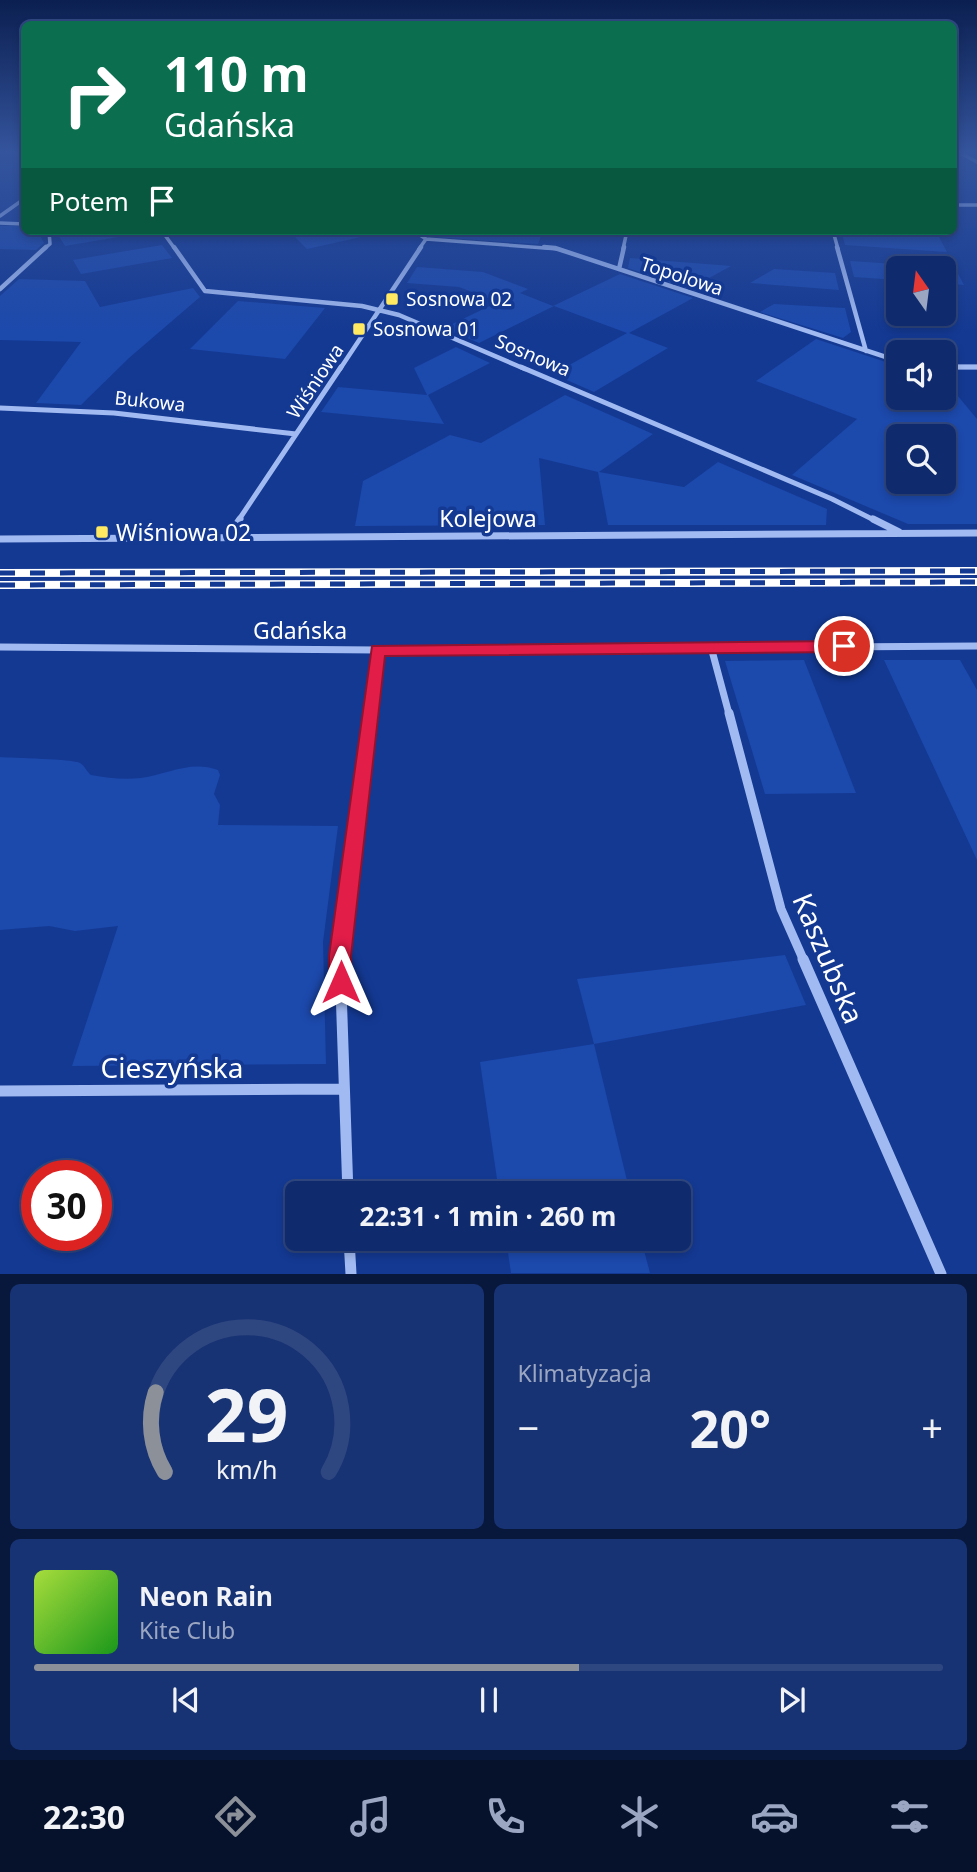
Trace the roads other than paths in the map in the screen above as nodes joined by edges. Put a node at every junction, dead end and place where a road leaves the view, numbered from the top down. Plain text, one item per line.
1 (0, 223) edge
2 (21, 223) edge
3 (50, 235) edge
4 (165, 235) edge
5 (420, 235) edge
6 (626, 235) edge
7 (834, 235) edge
8 (426, 239) junction
9 (619, 269) junction
10 (0, 289) edge
11 (379, 309) junction
12 (866, 351) junction
13 (886, 357) edge
14 (956, 367) edge
15 (977, 367) edge
16 (0, 408) edge
17 (296, 434) junction
18 (901, 533) junction
19 (977, 533) edge
20 (227, 538) junction
21 (0, 539) edge
22 (977, 646) edge
23 (0, 647) edge
24 (711, 647) junction
25 (377, 650) junction
26 (344, 1089) junction
27 (0, 1091) edge
28 (348, 1181) edge
29 (350, 1251) edge
30 (351, 1273) edge
31 (941, 1273) edge

1 - 2 street
3 - 10 street
4 - 11 street, Sosnowa
5 - 8 street, Topolowa
6 - 9 street
7 - 12 street
8 - 9 street, Topolowa
8 - 11 street, Wiśniowa
9 - 12 street, Topolowa
11 - 17 street, Wiśniowa
11 - 18 street, Sosnowa
12 - 13 street, Topolowa
14 - 15 street
16 - 17 street, Bukowa
17 - 20 street, Wiśniowa
18 - 19 street, Kolejowa
18 - 20 street, Kolejowa
20 - 21 street, Kolejowa
22 - 24 street, Gdańska
23 - 25 street, Gdańska
24 - 25 street, Gdańska
24 - 31 street, Kaszubska
25 - 26 street
26 - 27 street, Cieszyńska
26 - 28 street
29 - 30 street

